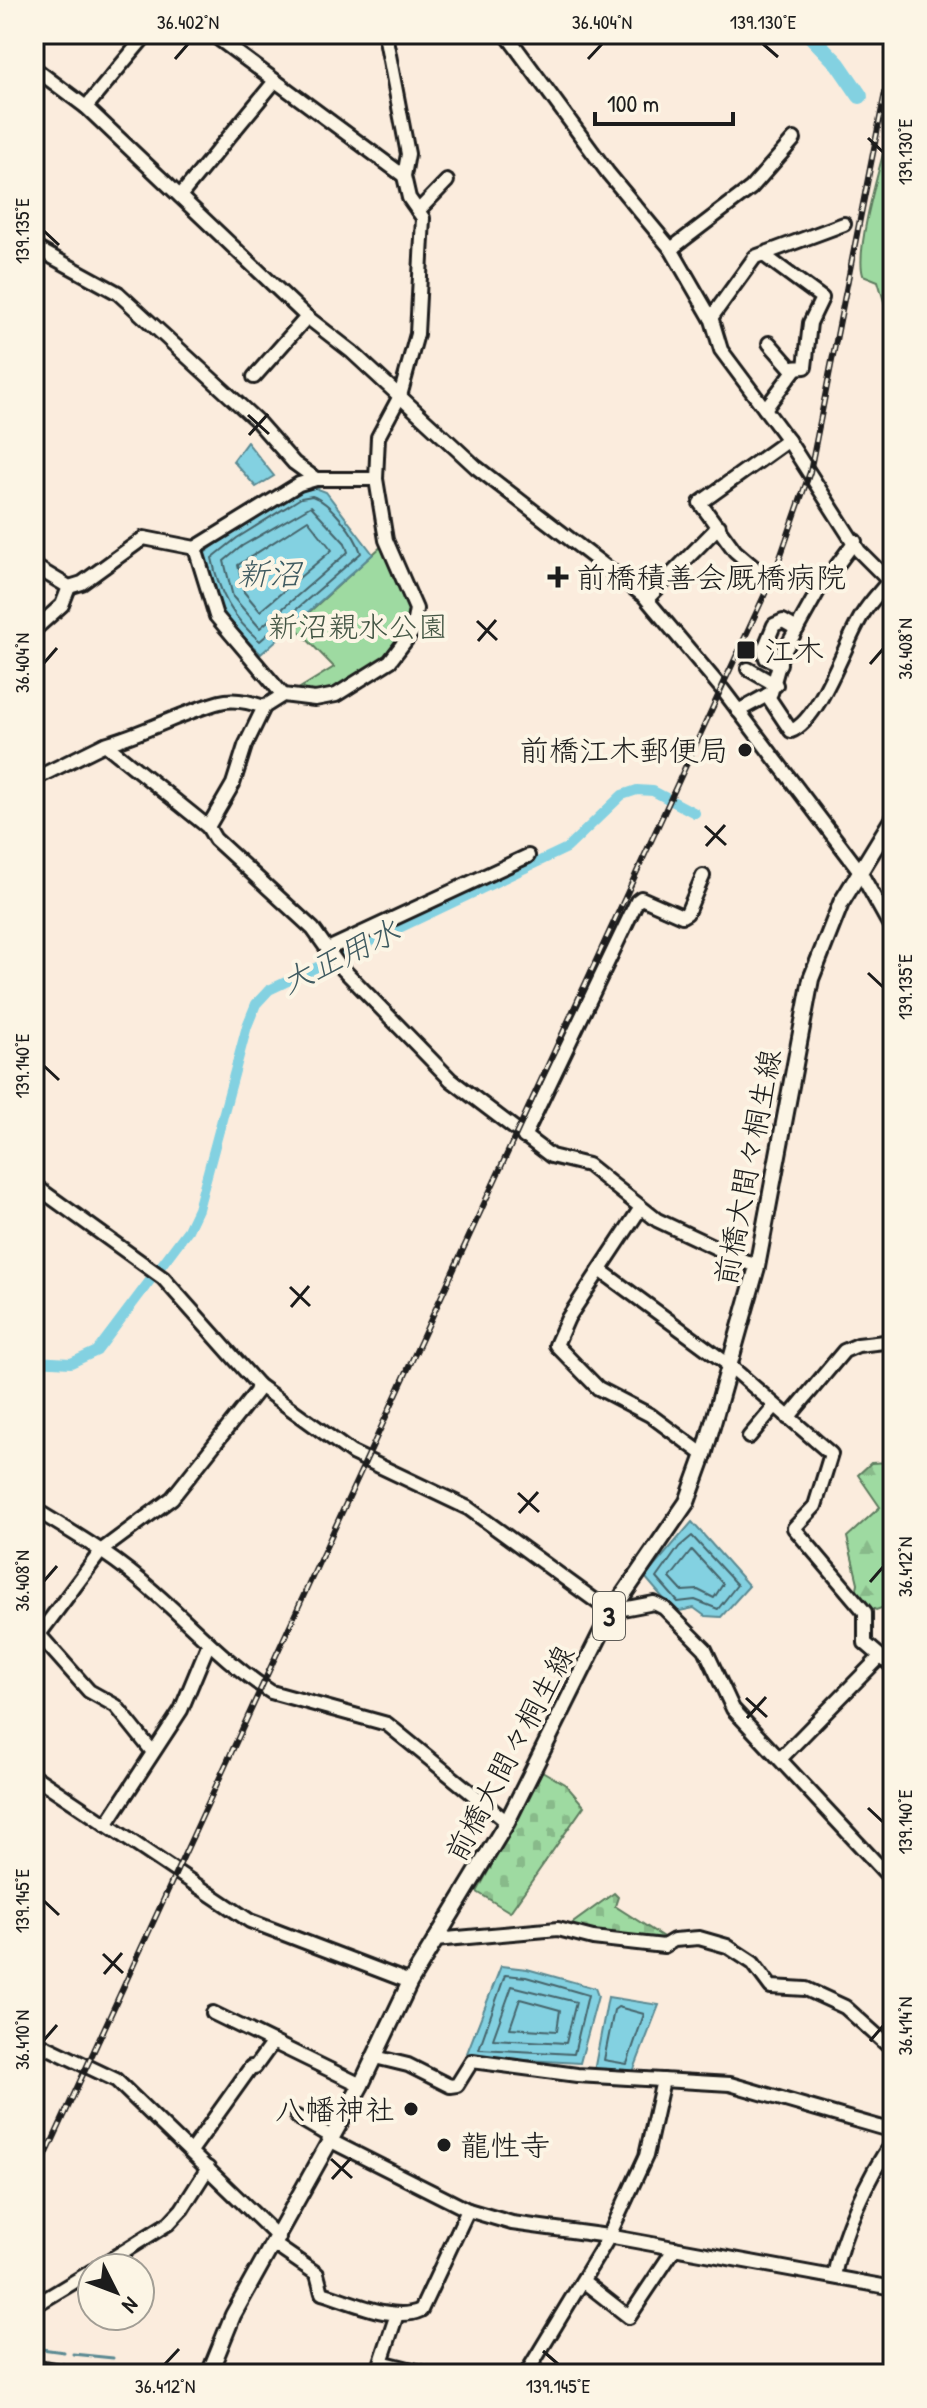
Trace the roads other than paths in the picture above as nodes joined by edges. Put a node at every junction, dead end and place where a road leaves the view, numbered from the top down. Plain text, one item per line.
1 (147, 34) edge
2 (212, 34) edge
3 (385, 34) edge
4 (506, 34) edge
5 (34, 68) edge
6 (275, 81) junction
7 (86, 107) junction
8 (794, 139) dead end
9 (404, 176) junction
10 (447, 181) dead end
11 (180, 196) junction
12 (418, 211) junction
13 (844, 224) dead end
14 (34, 247) edge
15 (671, 249) junction
16 (765, 256) junction
17 (307, 317) junction
18 (713, 322) junction
19 (769, 343) dead end
20 (796, 368) junction
21 (254, 377) dead end
22 (400, 396) junction
23 (765, 409) junction
24 (788, 440) junction
25 (316, 479) junction
26 (376, 479) junction
27 (719, 526) junction
28 (855, 541) junction
29 (195, 548) junction
30 (34, 566) edge
31 (763, 575) dead end
32 (891, 583) edge
33 (69, 587) junction
34 (647, 599) junction
35 (797, 629) junction
36 (34, 630) edge
37 (780, 664) junction
38 (748, 669) dead end
39 (776, 685) junction
40 (283, 695) junction
41 (767, 695) junction
42 (264, 707) junction
43 (738, 711) junction
44 (105, 744) junction
45 (34, 779) edge
46 (893, 818) edge
47 (208, 827) junction
48 (528, 856) dead end
49 (859, 870) junction
50 (703, 876) dead end
51 (893, 931) edge
52 (329, 950) junction
53 (524, 1137) junction
54 (34, 1185) edge
55 (640, 1209) junction
56 (757, 1267) junction
57 (600, 1270) junction
58 (893, 1341) edge
59 (729, 1365) junction
60 (258, 1385) junction
61 (775, 1406) junction
62 (788, 1418) junction
63 (749, 1437) dead end
64 (704, 1455) junction
65 (34, 1509) edge
66 (102, 1550) junction
67 (612, 1611) junction
68 (36, 1634) edge
69 (208, 1645) junction
70 (879, 1658) junction
71 (893, 1667) edge
72 (152, 1751) junction
73 (781, 1758) junction
74 (34, 1776) edge
75 (507, 1822) junction
76 (106, 1825) junction
77 (893, 1881) edge
78 (435, 1940) junction
79 (410, 1982) junction
80 (213, 2013) dead end
81 (34, 2041) edge
82 (273, 2042) junction
83 (893, 2050) edge
84 (375, 2057) junction
85 (663, 2080) junction
86 (361, 2085) junction
87 (297, 2117) dead end
88 (893, 2131) edge
89 (332, 2140) junction
90 (893, 2141) edge
91 (191, 2151) junction
92 (208, 2168) junction
93 (468, 2210) junction
94 (608, 2236) junction
95 (277, 2242) junction
96 (675, 2248) junction
97 (123, 2252) edge
98 (834, 2276) junction
99 (76, 2281) edge
100 (583, 2281) junction
101 (893, 2288) edge
102 (34, 2306) edge
103 (397, 2314) junction
104 (34, 2367) edge
105 (69, 2374) edge
106 (209, 2374) edge
107 (428, 2374) edge
108 (526, 2374) edge

1 - 7 street
2 - 6 street
3 - 9 street
4 - 15 street
5 - 7 street
6 - 9 street
6 - 11 street
7 - 11 street
8 - 15 street
9 - 12 street
10 - 12 street
11 - 17 street
12 - 22 street
13 - 16 street
14 - 25 street
15 - 18 street
16 - 18 street
16 - 20 street
17 - 21 street
17 - 22 street
18 - 23 street
19 - 20 street
20 - 23 street
22 - 26 street
22 - 34 street
23 - 24 street
24 - 27 street
24 - 28 street
25 - 26 street
25 - 29 street
26 - 40 street
27 - 31 street
27 - 34 street
28 - 32 street
28 - 35 street
29 - 33 street
29 - 40 street
30 - 33 street
32 - 41 street
33 - 36 street
34 - 43 street
35 - 37 street
35 - 37 street
37 - 39 street
38 - 39 street
39 - 41 street
40 - 42 street
41 - 43 street
42 - 44 street
42 - 47 street
43 - 49 street
44 - 45 street
44 - 47 street
46 - 49 main road, 前橋大間々桐生線 / 3
47 - 52 street
48 - 52 street
49 - 51 street
49 - 56 main road, 前橋大間々桐生線 / 3
50 - 53 street
52 - 53 street
53 - 55 street
54 - 60 street
55 - 56 street
55 - 57 street
56 - 59 main road, 前橋大間々桐生線 / 3
57 - 59 street
57 - 64 street
58 - 62 street
59 - 61 street
59 - 64 main road, 前橋大間々桐生線 / 3
60 - 66 street
60 - 67 street
61 - 62 street
61 - 63 street
62 - 70 street
64 - 67 main road, 前橋大間々桐生線 / 3
65 - 66 street
66 - 68 street
66 - 69 street
67 - 73 street
67 - 75 main road, 前橋大間々桐生線 / 3
68 - 72 street
69 - 72 street
69 - 75 street
70 - 71 street
70 - 73 street
72 - 76 street
73 - 77 street
74 - 76 street
75 - 78 main road, 前橋大間々桐生線 / 3
76 - 79 street
78 - 79 main road, 前橋大間々桐生線 / 3
78 - 83 street
79 - 84 main road, 前橋大間々桐生線 / 3
80 - 82 street
81 - 91 street
82 - 86 street
82 - 91 street
84 - 85 street
84 - 86 main road, 前橋大間々桐生線 / 3
85 - 88 street
85 - 94 street
86 - 89 main road, 前橋大間々桐生線 / 3
87 - 89 street
89 - 93 street
89 - 95 main road, 前橋大間々桐生線 / 3
90 - 98 street
91 - 92 street
92 - 95 street
92 - 97 street
93 - 94 street
93 - 103 street
94 - 96 street
94 - 100 street
95 - 103 street
95 - 106 main road, 前橋大間々桐生線 / 3
96 - 98 street
96 - 100 street
98 - 101 street
99 - 102 street
100 - 108 street
103 - 107 street
104 - 105 main road

